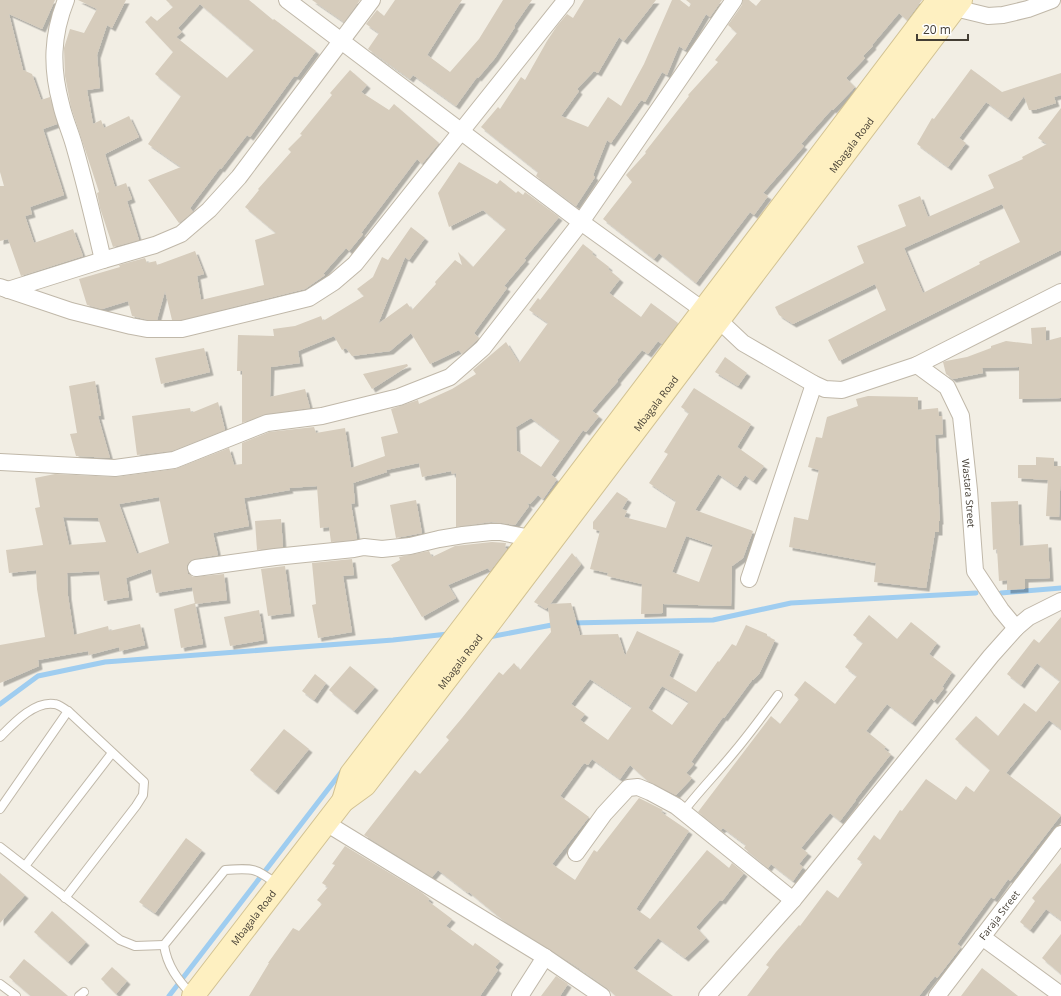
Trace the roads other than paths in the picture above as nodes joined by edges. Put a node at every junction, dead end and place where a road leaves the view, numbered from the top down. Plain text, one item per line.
1 (66, 0) edge
2 (287, 0) edge
3 (372, 0) edge
4 (566, 0) edge
5 (734, 0) edge
6 (1052, 0) edge
7 (950, 2) edge
8 (341, 41) junction
9 (460, 131) junction
10 (581, 222) junction
11 (104, 260) junction
12 (4, 288) edge
13 (1061, 292) edge
14 (710, 316) junction
15 (917, 365) junction
16 (814, 384) junction
17 (0, 462) edge
18 (531, 538) junction
19 (196, 568) dead end
20 (749, 579) dead end
21 (1061, 601) edge
22 (1016, 628) junction
23 (778, 695) dead end
24 (68, 711) junction
25 (0, 737) edge
26 (112, 753) junction
27 (343, 801) junction
28 (0, 809) edge
29 (683, 812) junction
30 (326, 823) junction
31 (1061, 834) edge
32 (0, 847) edge
33 (576, 853) dead end
34 (25, 866) junction
35 (279, 886) junction
36 (66, 898) junction
37 (793, 900) junction
38 (982, 937) junction
39 (164, 945) junction
40 (545, 957) junction
41 (0, 984) edge
42 (1061, 995) edge
43 (16, 996) edge
44 (193, 996) edge
45 (520, 996) edge
46 (602, 996) edge
47 (707, 996) edge
48 (936, 996) edge

1 - 11 street
2 - 8 street
3 - 8 street
4 - 9 street
5 - 10 street
6 - 7 street
7 - 14 street, Mbagala Road
8 - 9 street
8 - 11 street
9 - 10 street
9 - 12 street
10 - 14 street
10 - 17 street
11 - 12 street
13 - 15 street
14 - 16 street
14 - 18 street, Mbagala Road
14 - 27 street, Mbagala Road
15 - 16 street
15 - 22 street, Wastara Street
16 - 20 street
18 - 19 street
18 - 27 street, Mbagala Road
21 - 22 street
22 - 37 street
23 - 29 lane
24 - 25 lane
24 - 26 lane
24 - 28 lane
26 - 34 lane
26 - 36 lane
27 - 30 street, Mbagala Road
29 - 33 street
29 - 37 street
30 - 35 street, Mbagala Road
30 - 40 street
31 - 38 street, Faraja Street
32 - 34 lane
34 - 36 lane
35 - 39 lane
35 - 44 street, Mbagala Road
36 - 39 lane
37 - 47 street
38 - 42 street
38 - 48 street, Faraja Street
39 - 44 lane
40 - 45 street
40 - 46 street
41 - 43 lane

